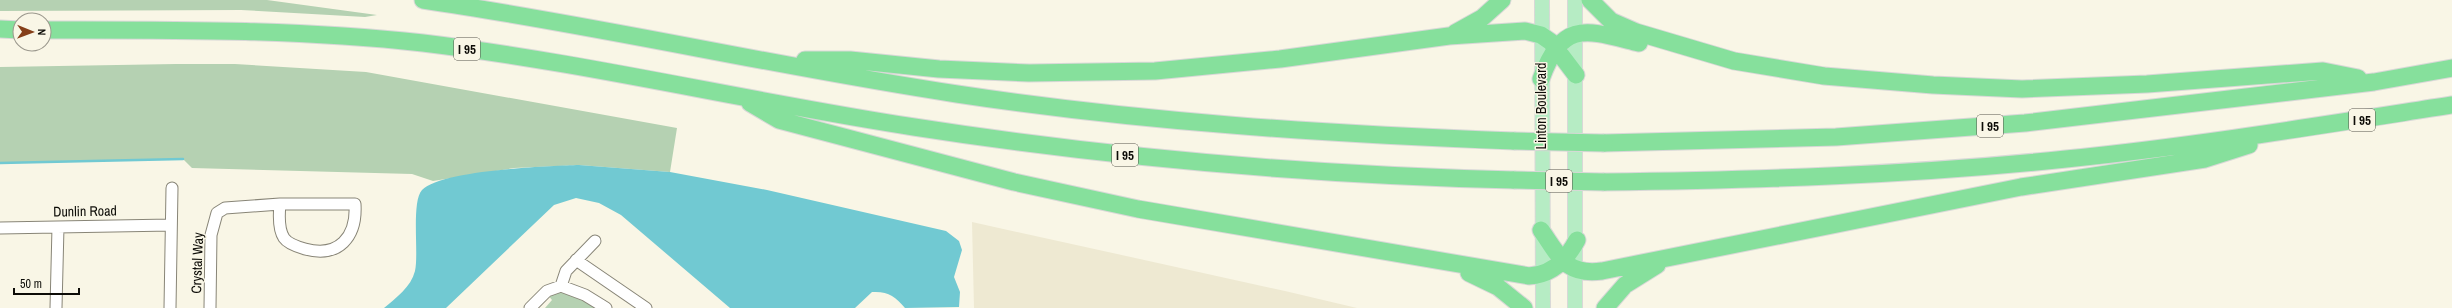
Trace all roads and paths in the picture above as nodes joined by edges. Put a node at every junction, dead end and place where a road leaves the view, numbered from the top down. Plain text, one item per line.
1 (423, 0) edge
2 (1502, 0) edge
3 (1542, 0) edge
4 (1575, 0) edge
5 (1590, 0) edge
6 (0, 30) edge
7 (12, 30) edge
8 (52, 30) edge
9 (1576, 34) junction
10 (1541, 35) junction
11 (1449, 36) junction
12 (1556, 47) junction
13 (1692, 50) junction
14 (765, 61) junction
15 (2452, 68) edge
16 (1576, 75) junction
17 (1540, 79) junction
18 (2374, 82) junction
19 (739, 96) junction
20 (2452, 105) edge
21 (2293, 131) junction
22 (172, 188) dead end
23 (280, 204) junction
24 (171, 225) junction
25 (58, 227) junction
26 (0, 228) edge
27 (1541, 230) junction
28 (1577, 240) joint
29 (595, 241) dead end
30 (1673, 258) junction
31 (576, 260) junction
32 (1441, 262) junction
33 (1569, 266) junction
34 (1542, 274) junction
35 (561, 286) junction
36 (56, 308) edge
37 (170, 308) edge
38 (210, 308) edge
39 (530, 308) edge
40 (606, 308) edge
41 (646, 308) edge
42 (1524, 308) edge
43 (1543, 308) edge
44 (1575, 308) edge
45 (1605, 308) edge

1 - 14 highway, I 95
2 - 11 highway
3 - 10 main road, Linton Boulevard
4 - 9 main road
5 - 13 highway
6 - 7 highway
8 - 19 highway, I 95
9 - 12 highway
9 - 13 highway
9 - 16 main road
10 - 11 highway
10 - 12 highway
10 - 17 main road, Linton Boulevard
11 - 14 highway
12 - 16 highway
12 - 17 highway
13 - 18 highway
14 - 18 highway, I 95, bridge
15 - 18 highway, I 95
16 - 28 main road
17 - 27 main road, Linton Boulevard
19 - 21 highway, I 95, bridge
19 - 32 highway
20 - 21 highway, I 95
21 - 30 highway
22 - 24 street
23 - 23 street, Crystal Way
23 - 38 street, Crystal Way
24 - 25 street, Dunlin Road
24 - 37 street
25 - 26 street, Dunlin Road
25 - 36 street
27 - 33 highway
27 - 34 main road, Linton Boulevard
28 - 33 highway
29 - 31 street
30 - 33 highway
30 - 45 highway
31 - 35 street
31 - 41 street
32 - 34 highway
32 - 42 highway
33 - 34 highway
33 - 44 main road
34 - 43 main road, Linton Boulevard
35 - 39 street
35 - 40 street

